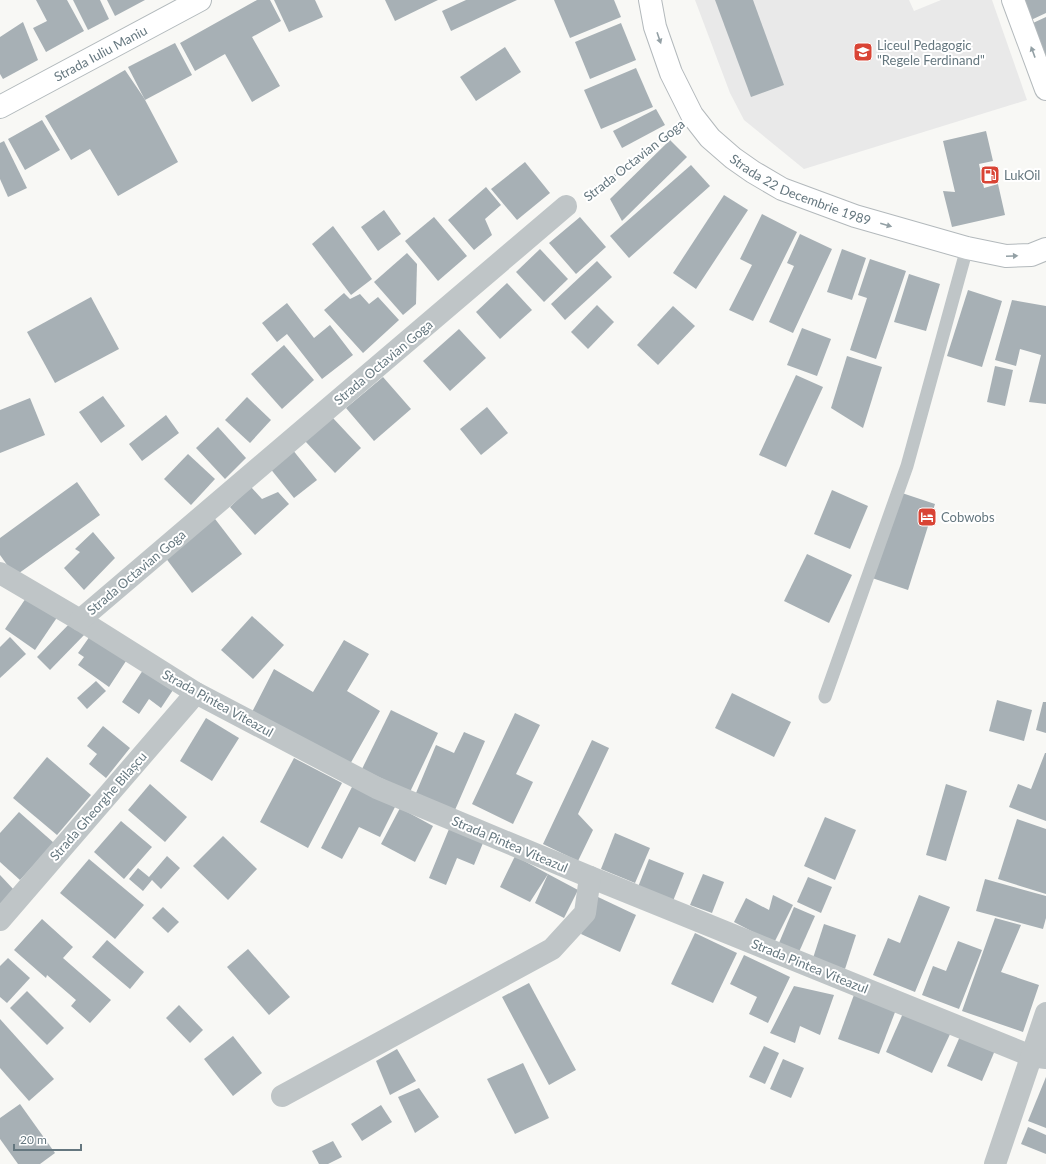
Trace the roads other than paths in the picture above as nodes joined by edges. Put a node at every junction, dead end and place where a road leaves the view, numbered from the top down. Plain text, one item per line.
1 (200, 0) edge
2 (650, 0) edge
3 (1013, 0) edge
4 (1046, 89) edge
5 (0, 107) edge
6 (566, 206) road end
7 (967, 248) junction
8 (1046, 249) edge
9 (0, 573) edge
10 (80, 620) junction
11 (196, 693) junction
12 (825, 696) dead end
13 (590, 877) junction
14 (0, 920) edge
15 (1046, 1013) edge
16 (1038, 1057) edge
17 (282, 1096) dead end
18 (995, 1164) edge

1 - 5 main road, Strada Iuliu Maniu
2 -> 7 main road, Strada 22 Decembrie 1989
4 -> 3 main road
6 - 10 street, Strada Octavian Goga
7 -> 8 main road, Strada 22 Decembrie 1989
7 - 12 lane
9 - 10 street, Strada Pintea Viteazul
10 - 11 street, Strada Pintea Viteazul
11 - 13 street, Strada Pintea Viteazul
11 - 14 street, Strada Gheorghe Bilașcu
13 - 16 street, Strada Pintea Viteazul
13 - 17 street
15 - 16 street
16 - 18 street

